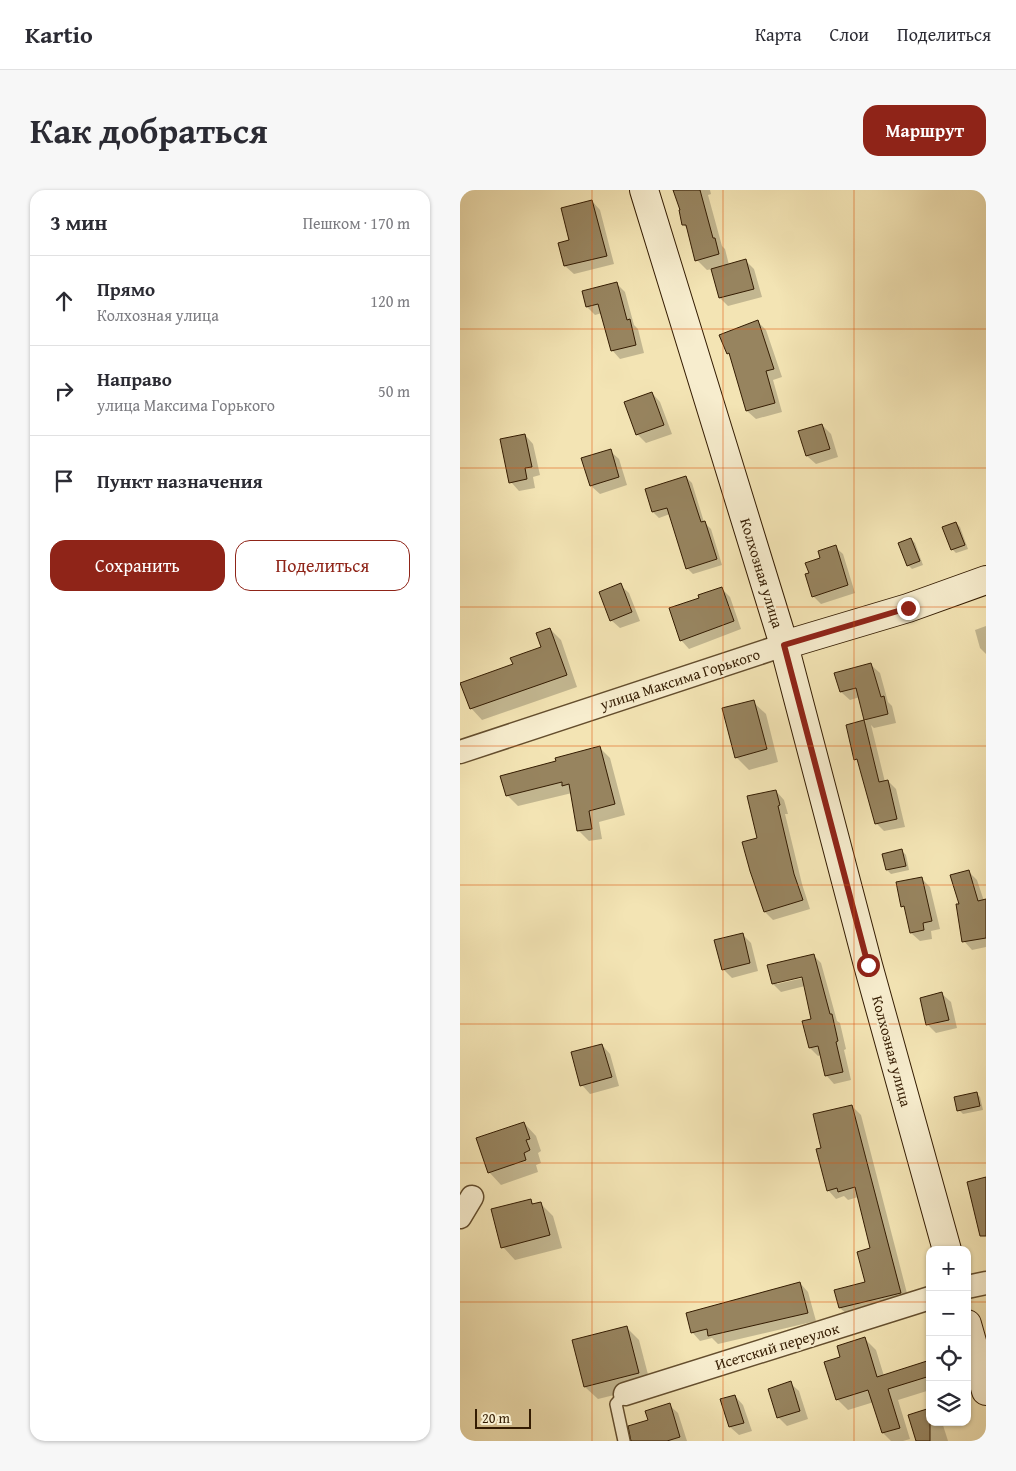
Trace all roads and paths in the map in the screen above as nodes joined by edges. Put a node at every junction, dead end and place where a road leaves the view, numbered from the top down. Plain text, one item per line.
1 (644, 190) edge
2 (986, 580) edge
3 (784, 645) junction
4 (460, 752) edge
5 (472, 1197) dead end
6 (460, 1217) edge
7 (945, 1246) edge
8 (986, 1283) edge
9 (971, 1286) edge
10 (926, 1299) edge
11 (970, 1336) edge
12 (986, 1391) edge
13 (625, 1394) joint
14 (624, 1441) edge

1 - 3 street, Колхозная улица
2 - 3 street, улица Максима Горького
3 - 4 street, улица Максима Горького
3 - 7 street, Колхозная улица
5 - 6 street
8 - 9 street
10 - 13 street, Исетский переулок
11 - 12 street
13 - 14 lane

